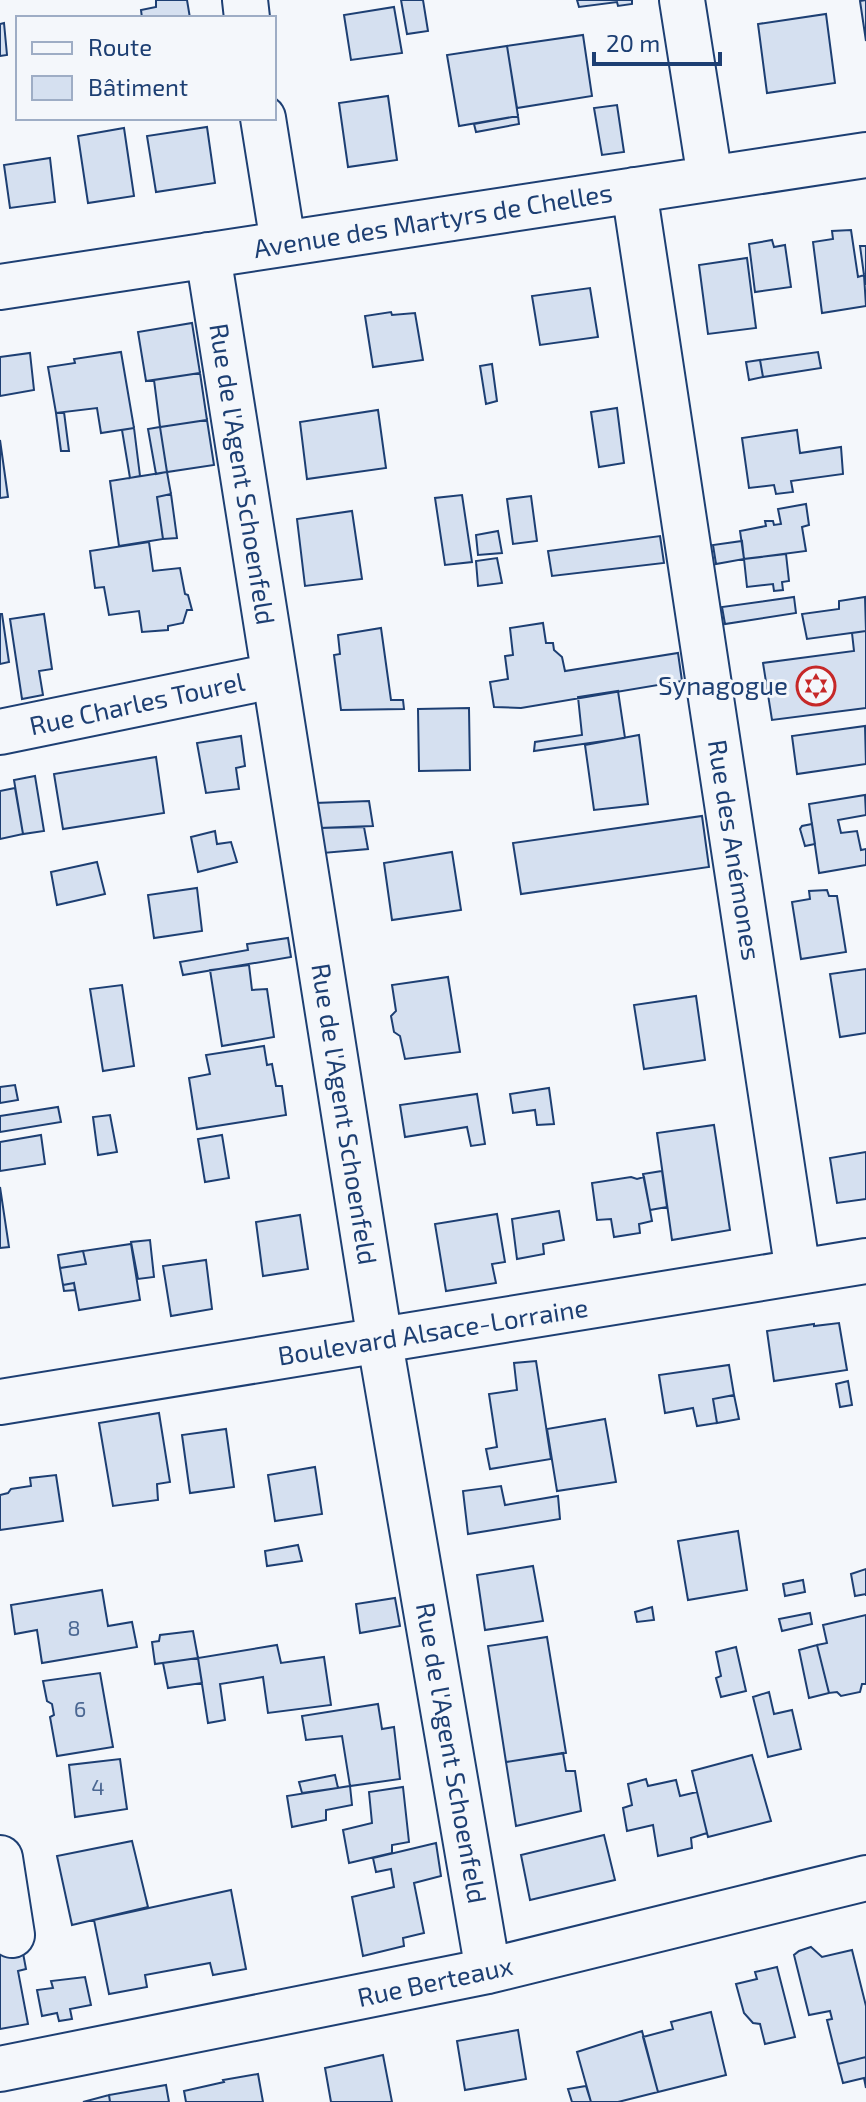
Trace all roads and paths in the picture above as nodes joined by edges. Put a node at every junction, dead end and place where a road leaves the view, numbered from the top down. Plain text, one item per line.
1 (682, 0) edge
2 (263, 120) edge
3 (866, 155) edge
4 (710, 178) junction
5 (634, 190) junction
6 (283, 243) junction
7 (208, 255) junction
8 (0, 287) edge
9 (273, 676) junction
10 (0, 732) edge
11 (866, 1261) edge
12 (798, 1272) junction
13 (380, 1340) junction
14 (0, 1402) edge
15 (0, 1858) edge
16 (866, 1878) edge
17 (12, 1935) dead end
18 (488, 1971) junction
19 (0, 2069) edge

1 - 4 street
2 - 6 street
3 - 4 street, Avenue des Martyrs de Chelles
4 - 5 street, Avenue des Martyrs de Chelles
5 - 6 street, Avenue des Martyrs de Chelles
5 - 12 street, Rue des Anémones
6 - 7 street, Avenue des Martyrs de Chelles
7 - 8 street, Avenue des Martyrs de Chelles
7 - 9 street, Rue de l'Agent Schoenfeld
9 - 10 street, Rue Charles Tourel
9 - 13 street, Rue de l'Agent Schoenfeld
11 - 12 street, Boulevard Alsace-Lorraine
12 - 13 street, Boulevard Alsace-Lorraine
13 - 14 street, Boulevard Alsace-Lorraine
13 - 18 street, Rue de l'Agent Schoenfeld
15 - 17 street
16 - 18 street, Rue Berteaux
18 - 19 street, Rue Berteaux

